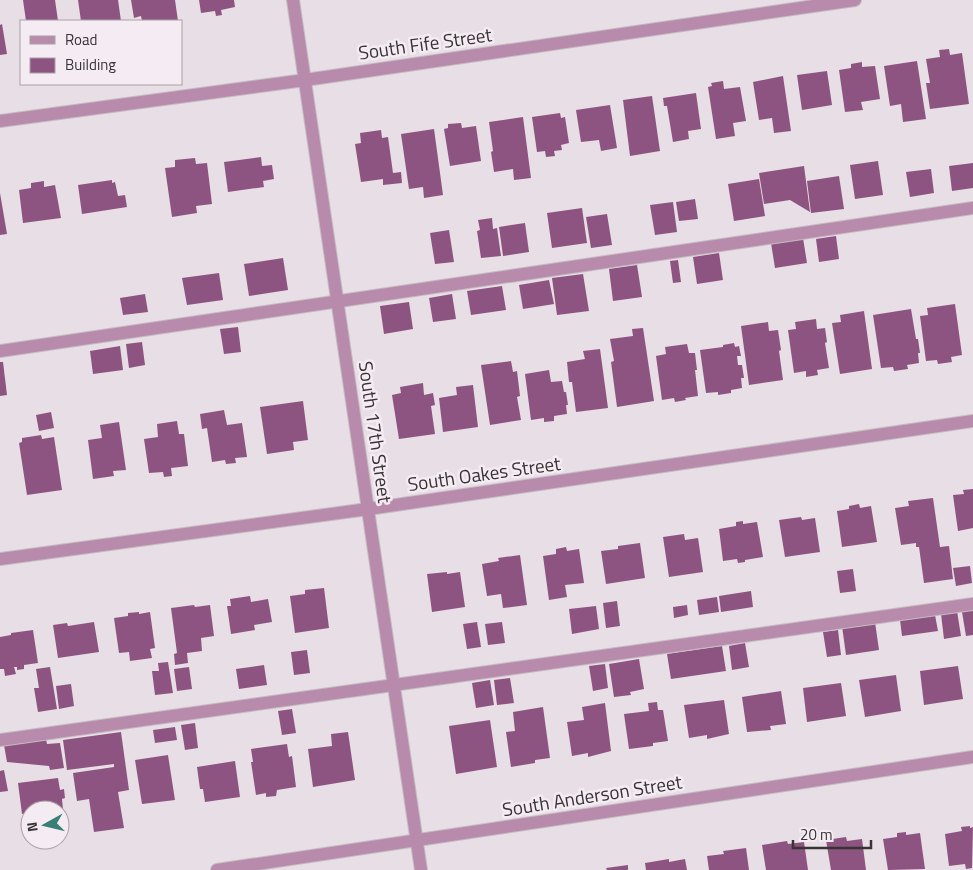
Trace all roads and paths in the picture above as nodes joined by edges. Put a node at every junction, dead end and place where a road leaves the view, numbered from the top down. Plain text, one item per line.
1 (293, 0) edge
2 (855, 0) edge
3 (304, 80) junction
4 (0, 121) edge
5 (973, 208) edge
6 (337, 301) junction
7 (0, 351) edge
8 (973, 421) edge
9 (368, 509) junction
10 (0, 559) edge
11 (973, 604) edge
12 (394, 685) junction
13 (0, 740) edge
14 (973, 757) edge
15 (417, 841) junction
16 (217, 870) edge
17 (421, 870) edge

1 - 3 street, South 17th Street
2 - 3 street, South Fife Street
3 - 4 street, South Fife Street
3 - 6 street, South 17th Street
5 - 6 street
6 - 7 street
6 - 9 street, South 17th Street
8 - 9 street, South Oakes Street
9 - 10 street, South Oakes Street
9 - 12 street, South 17th Street
11 - 12 street
12 - 13 street
12 - 15 street, South 17th Street
14 - 15 street, South Anderson Street
15 - 16 street, South Anderson Street
15 - 17 street, South 17th Street

